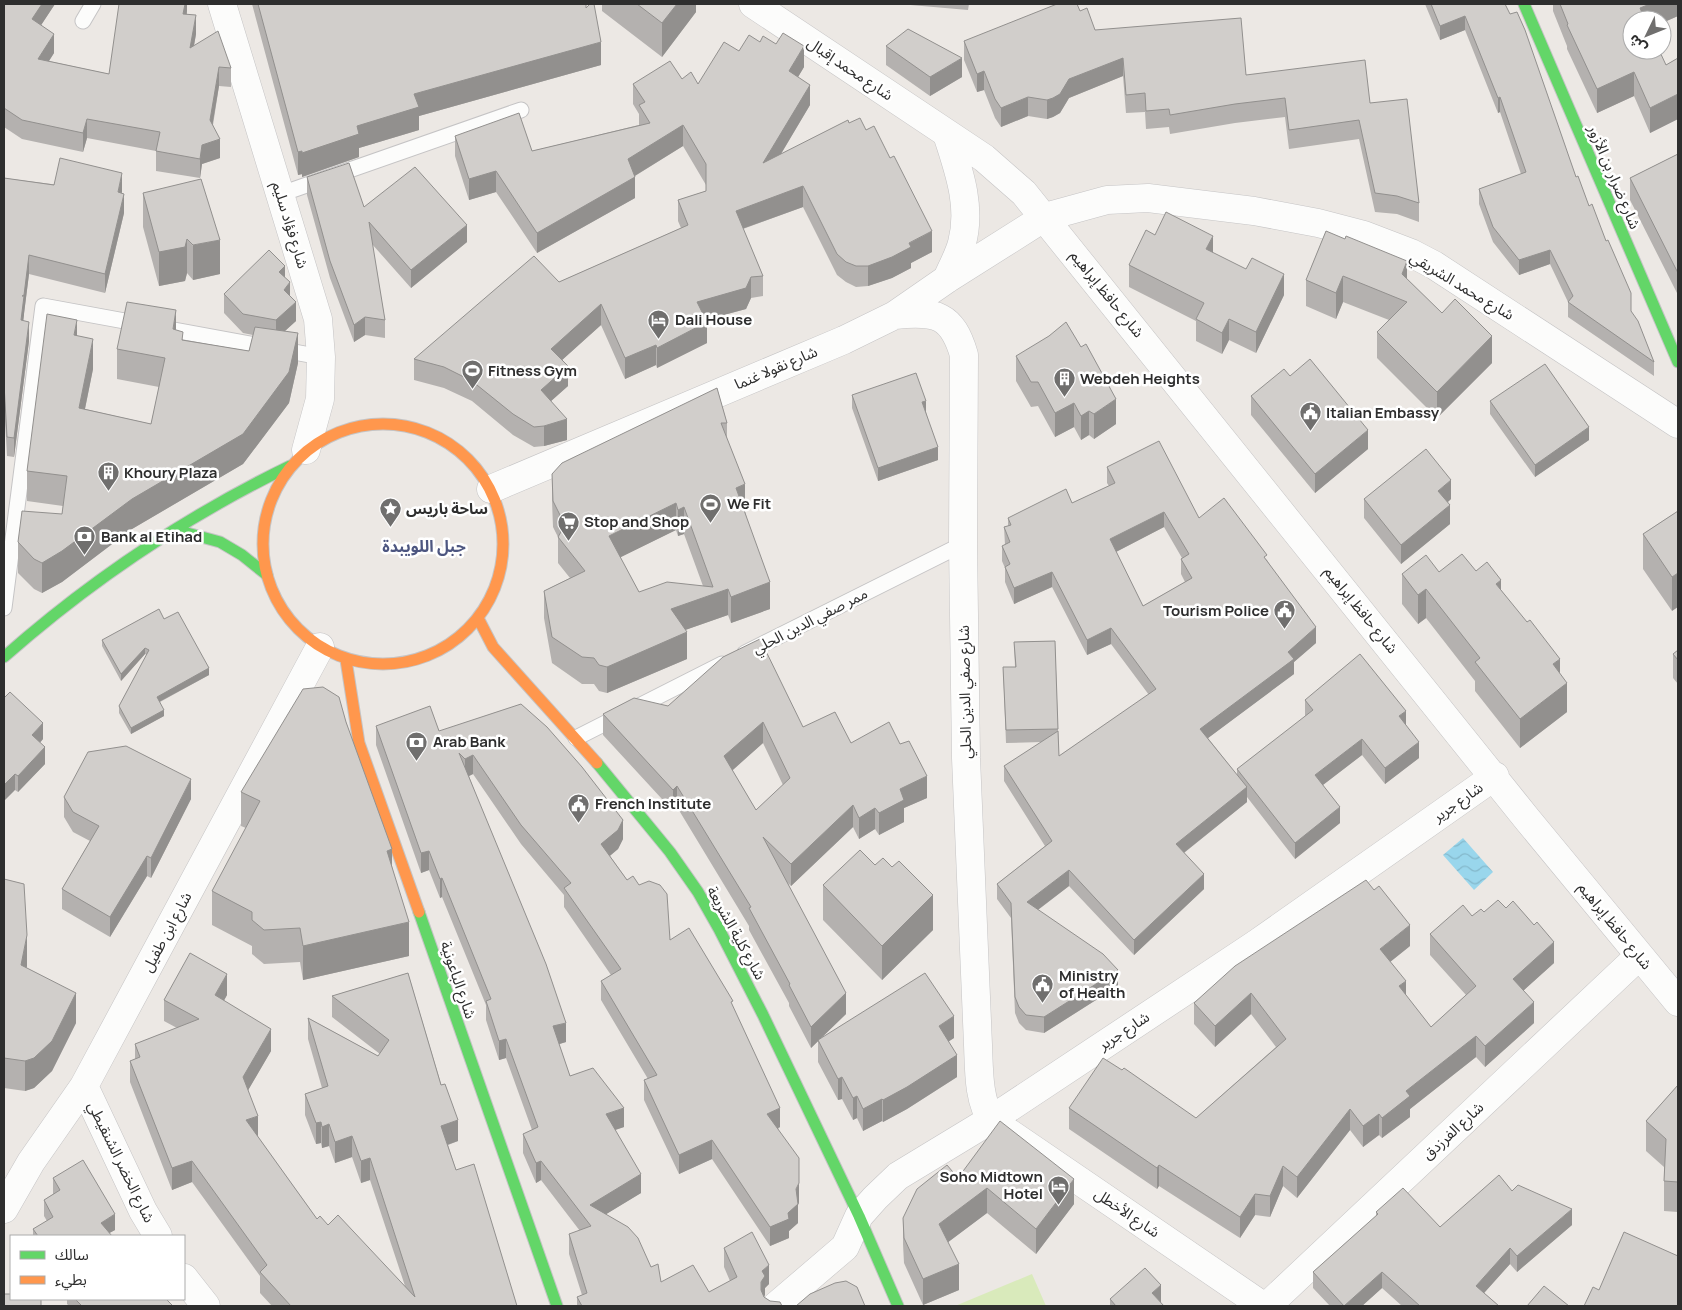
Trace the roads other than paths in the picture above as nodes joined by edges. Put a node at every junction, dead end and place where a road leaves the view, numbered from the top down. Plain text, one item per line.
1 (93, 4) edge
2 (222, 4) edge
3 (1524, 4) edge
4 (762, 7) edge
5 (83, 21) dead end
6 (521, 110) dead end
7 (946, 134) junction
8 (281, 194) junction
9 (1045, 217) junction
10 (947, 279) junction
11 (895, 315) junction
12 (321, 357) junction
13 (1678, 362) edge
14 (1678, 424) edge
15 (298, 458) junction
16 (491, 489) junction
17 (176, 530) junction
18 (963, 544) junction
19 (267, 575) junction
20 (4, 608) edge
21 (478, 618) junction
22 (320, 647) junction
23 (4, 657) edge
24 (346, 660) junction
25 (576, 738) junction
26 (1495, 776) junction
27 (1639, 956) junction
28 (1678, 1002) edge
29 (84, 1086) junction
30 (992, 1119) junction
31 (4, 1210) edge
32 (859, 1216) junction
33 (157, 1235) edge
34 (185, 1279) edge
35 (206, 1306) edge
36 (557, 1306) edge
37 (776, 1306) edge
38 (898, 1306) edge
39 (1265, 1306) edge

1 - 5 lane
2 - 8 street, شارع فؤاد سليم
3 - 13 street, شارع ضرار بن الأزور
4 - 7 street, شارع محمد إقبال
6 - 8 lane
7 - 9 street, شارع محمد إقبال
7 - 10 street
8 - 12 street, شارع فؤاد سليم
9 - 10 street, شارع نقولا غنما
9 - 14 street, شارع محمد الشريقي
9 - 26 street, شارع حافظ إبراهيم
10 - 11 street, شارع نقولا غنما
11 - 16 street, شارع نقولا غنما
11 - 18 street, شارع صفي الدين الحلي
12 - 15 street, شارع فؤاد سليم
12 - 20 lane
15 - 16 street
15 - 17 street
15 - 19 street
16 - 21 street
17 - 19 street
17 - 23 street
18 - 25 lane, ممر صفي الدين الحلي
18 - 30 street, شارع صفي الدين الحلي
19 - 22 street
21 - 24 street
21 - 25 street, شارع كلية الشريعة
22 - 24 street
22 - 29 street, شارع ابن طفيل
24 - 36 street, شارع الباعونية
25 - 32 street, شارع كلية الشريعة
26 - 27 street, شارع حافظ إبراهيم
26 - 30 street, شارع جرير
27 - 28 street, شارع حافظ إبراهيم
27 - 39 street, شارع الفرزدق
29 - 31 street, شارع ابن طفيل
29 - 33 street, شارع الخضر الشنقيطي
30 - 32 street, شارع جرير
30 - 39 street, شارع الأخطل
32 - 37 street, شارع جرير
32 - 38 street, شارع كلية الشريعة
34 - 35 street

